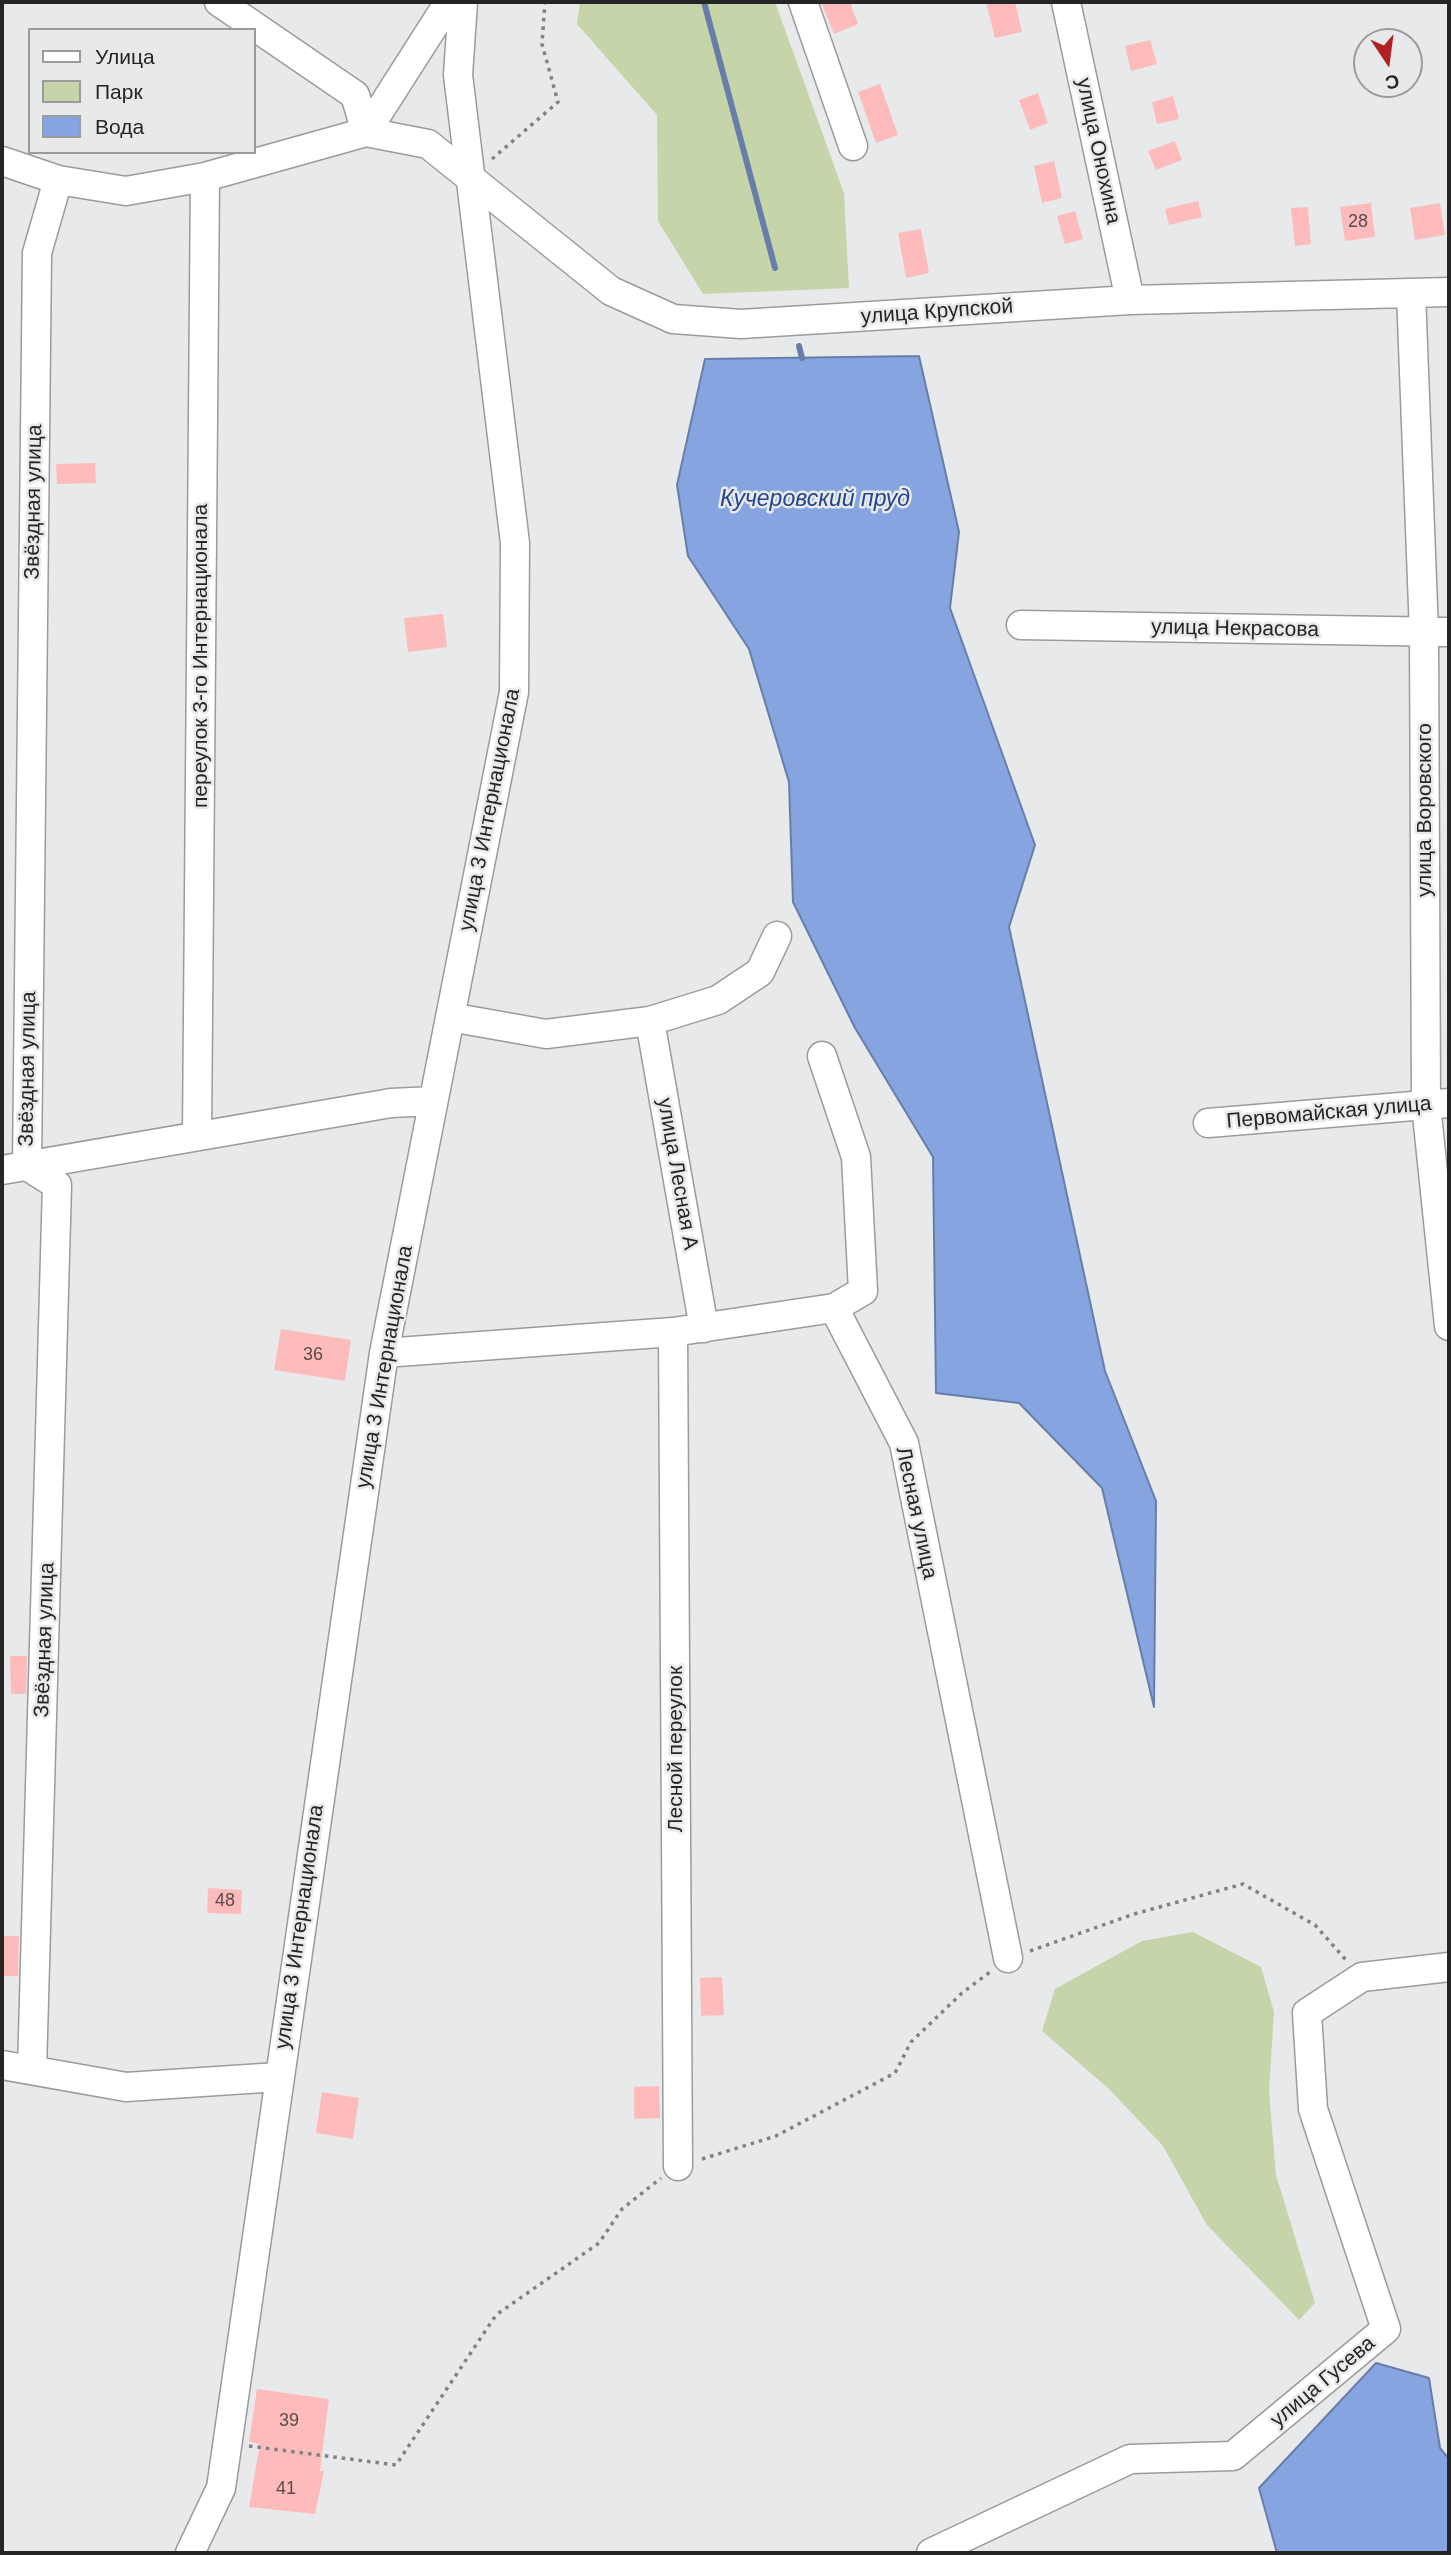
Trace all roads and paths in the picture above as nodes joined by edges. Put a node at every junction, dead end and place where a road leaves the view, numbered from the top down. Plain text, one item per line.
1 (219, 2) edge
2 (449, 2) edge
3 (463, 2) edge
4 (545, 2) edge
5 (803, 2) edge
6 (1066, 2) edge
7 (366, 132) junction
8 (853, 146) dead end
9 (2, 161) edge
10 (471, 176) junction
11 (205, 177) junction
12 (58, 180) junction
13 (1449, 292) edge
14 (1411, 293) junction
15 (1130, 300) junction
16 (1021, 625) dead end
17 (1437, 632) edge
18 (777, 936) dead end
19 (450, 1017) junction
20 (650, 1021) junction
21 (822, 1056) dead end
22 (433, 1101) junction
23 (1437, 1104) edge
24 (1209, 1123) dead end
25 (198, 1135) junction
26 (14, 1168) edge
27 (834, 1308) junction
28 (1449, 1326) edge
29 (704, 1328) junction
30 (673, 1332) junction
31 (384, 1353) junction
32 (1008, 1958) junction
33 (1449, 1967) edge
34 (1362, 1977) junction
35 (2, 2065) edge
36 (32, 2070) junction
37 (278, 2077) junction
38 (678, 2166) junction
39 (227, 2443) junction
40 (190, 2553) edge
41 (931, 2553) edge

1 - 7 street
2 - 7 street
3 - 10 street, улица 3 Интернационала
4 - 10 path
5 - 8 street
6 - 15 street, улица Онохина
7 - 10 street, улица Крупской
7 - 11 street
9 - 12 street
10 - 15 street, улица Крупской
10 - 19 street, улица 3 Интернационала
11 - 12 street
11 - 25 street, переулок 3-го Интернационала
12 - 26 street, Звёздная улица
13 - 14 street, улица Крупской
14 - 15 street, улица Крупской
14 - 17 street, улица Воровского
16 - 17 street, улица Некрасова
17 - 23 street, улица Воровского
18 - 20 street
19 - 20 street
19 - 22 street, улица 3 Интернационала
20 - 29 street, улица Лесная А
21 - 27 street
22 - 25 street
22 - 31 street, улица 3 Интернационала
23 - 24 street, Первомайская улица
23 - 28 street, улица Воровского
25 - 26 street
26 - 36 street, Звёздная улица
27 - 29 street
27 - 32 street, Лесная улица
29 - 30 street
30 - 31 street
30 - 38 street, Лесной переулок
31 - 37 street, улица 3 Интернационала
32 - 34 path
32 - 38 path
33 - 34 street, улица Гусева
34 - 41 street, улица Гусева
35 - 36 street
36 - 37 street
37 - 39 street, улица 3 Интернационала
38 - 39 path
39 - 40 street, улица 3 Интернационала

